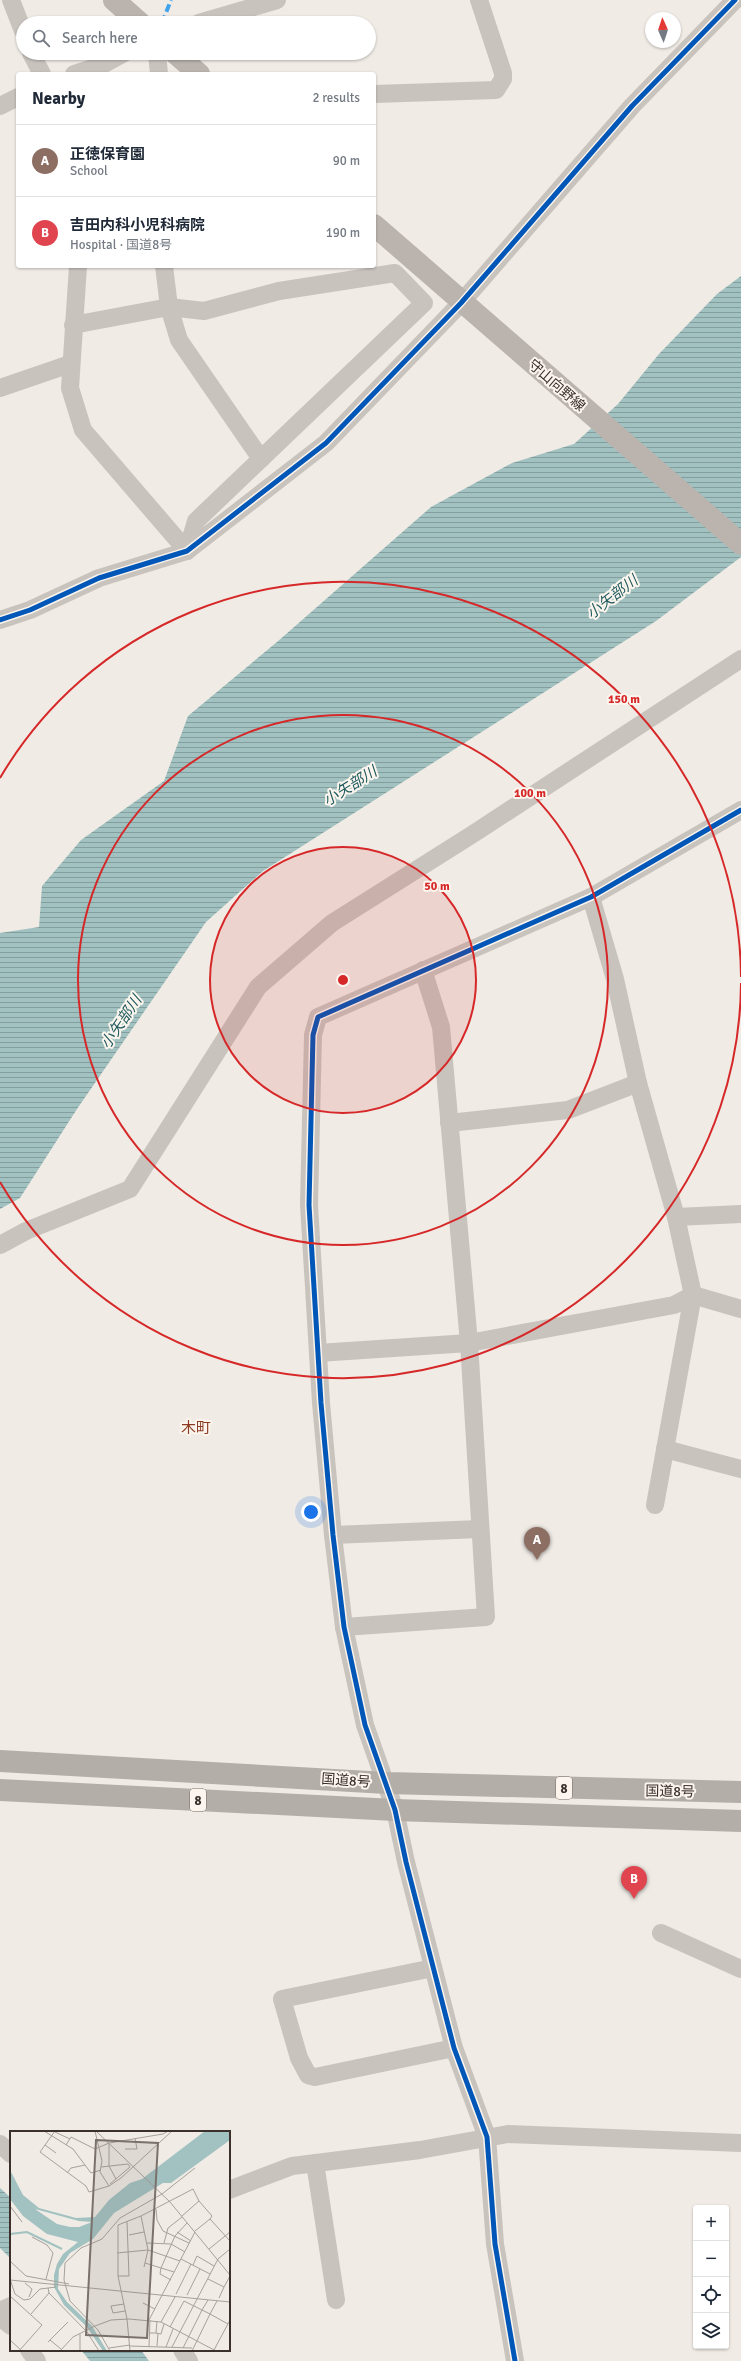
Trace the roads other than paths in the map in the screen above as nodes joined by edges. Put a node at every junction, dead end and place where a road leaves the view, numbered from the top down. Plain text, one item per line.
1 (11, 0) edge
2 (114, 0) edge
3 (277, 0) edge
4 (479, 0) edge
5 (735, 0) edge
6 (17, 16) edge
7 (132, 16) edge
8 (223, 16) edge
9 (35, 60) edge
10 (111, 60) edge
11 (157, 60) edge
12 (183, 60) edge
13 (41, 72) edge
14 (80, 72) edge
15 (158, 72) edge
16 (197, 72) edge
17 (376, 94) edge
18 (16, 98) edge
19 (0, 106) edge
20 (376, 227) edge
21 (78, 268) edge
22 (164, 268) edge
23 (465, 306) junction
24 (169, 307) junction
25 (73, 325) junction
26 (70, 364) junction
27 (0, 388) edge
28 (261, 459) junction
29 (741, 544) edge
30 (187, 551) junction
31 (0, 620) edge
32 (741, 659) edge
33 (741, 810) edge
34 (592, 897) junction
35 (423, 970) junction
36 (638, 1083) junction
37 (449, 1123) junction
38 (741, 1214) edge
39 (676, 1217) junction
40 (0, 1245) edge
41 (694, 1295) junction
42 (741, 1309) edge
43 (469, 1343) junction
44 (318, 1353) junction
45 (665, 1449) junction
46 (741, 1469) edge
47 (655, 1505) dead end
48 (480, 1529) junction
49 (333, 1535) junction
50 (344, 1627) junction
51 (0, 1761) edge
52 (387, 1783) junction
53 (0, 1790) edge
54 (741, 1792) edge
55 (395, 1810) junction
56 (741, 1821) edge
57 (661, 1933) dead end
58 (433, 1968) junction
59 (741, 1969) edge
60 (454, 2048) junction
61 (487, 2137) junction
62 (741, 2143) edge
63 (0, 2144) edge
64 (10, 2153) edge
65 (315, 2163) junction
66 (230, 2190) edge
67 (336, 2300) dead end
68 (10, 2306) edge
69 (0, 2311) edge
70 (0, 2317) edge
71 (10, 2325) edge
72 (30, 2351) edge
73 (183, 2351) edge
74 (37, 2361) edge
75 (190, 2361) edge
76 (515, 2361) edge

1 - 6 street
2 - 7 main road
3 - 8 street
4 - 17 street
5 - 23 street
9 - 13 street
10 - 14 street
11 - 15 street
12 - 16 main road
18 - 19 street
20 - 23 main road, 守山向野線
21 - 25 street
22 - 24 street
23 - 29 main road, 守山向野線
23 - 30 street
24 - 25 street
24 - 28 street
24 - 28 street
25 - 26 street
26 - 27 street
26 - 30 street
28 - 30 street
30 - 31 street
32 - 40 street
33 - 34 street
34 - 35 street
34 - 36 street
35 - 37 street
35 - 44 street
36 - 37 street
36 - 39 street
37 - 43 street
38 - 39 street
39 - 41 street
41 - 42 street
41 - 43 street
41 - 45 street
43 - 44 street
43 - 48 street
44 - 49 street
45 - 46 street
45 - 47 street
48 - 49 street
48 - 50 street
49 - 50 street
50 - 52 street
51 - 52 highway, 国道8号 / 8
52 - 54 highway, 国道8号 / 8
52 - 55 street
53 - 55 highway, 国道8号 / 8
55 - 56 highway, 国道8号 / 8
55 - 58 street
57 - 59 street
58 - 60 street
58 - 60 street
60 - 61 street
61 - 62 street
61 - 65 street
61 - 76 street
63 - 64 street
65 - 66 street
65 - 67 street
68 - 69 street
70 - 71 street
72 - 74 street
73 - 75 street

